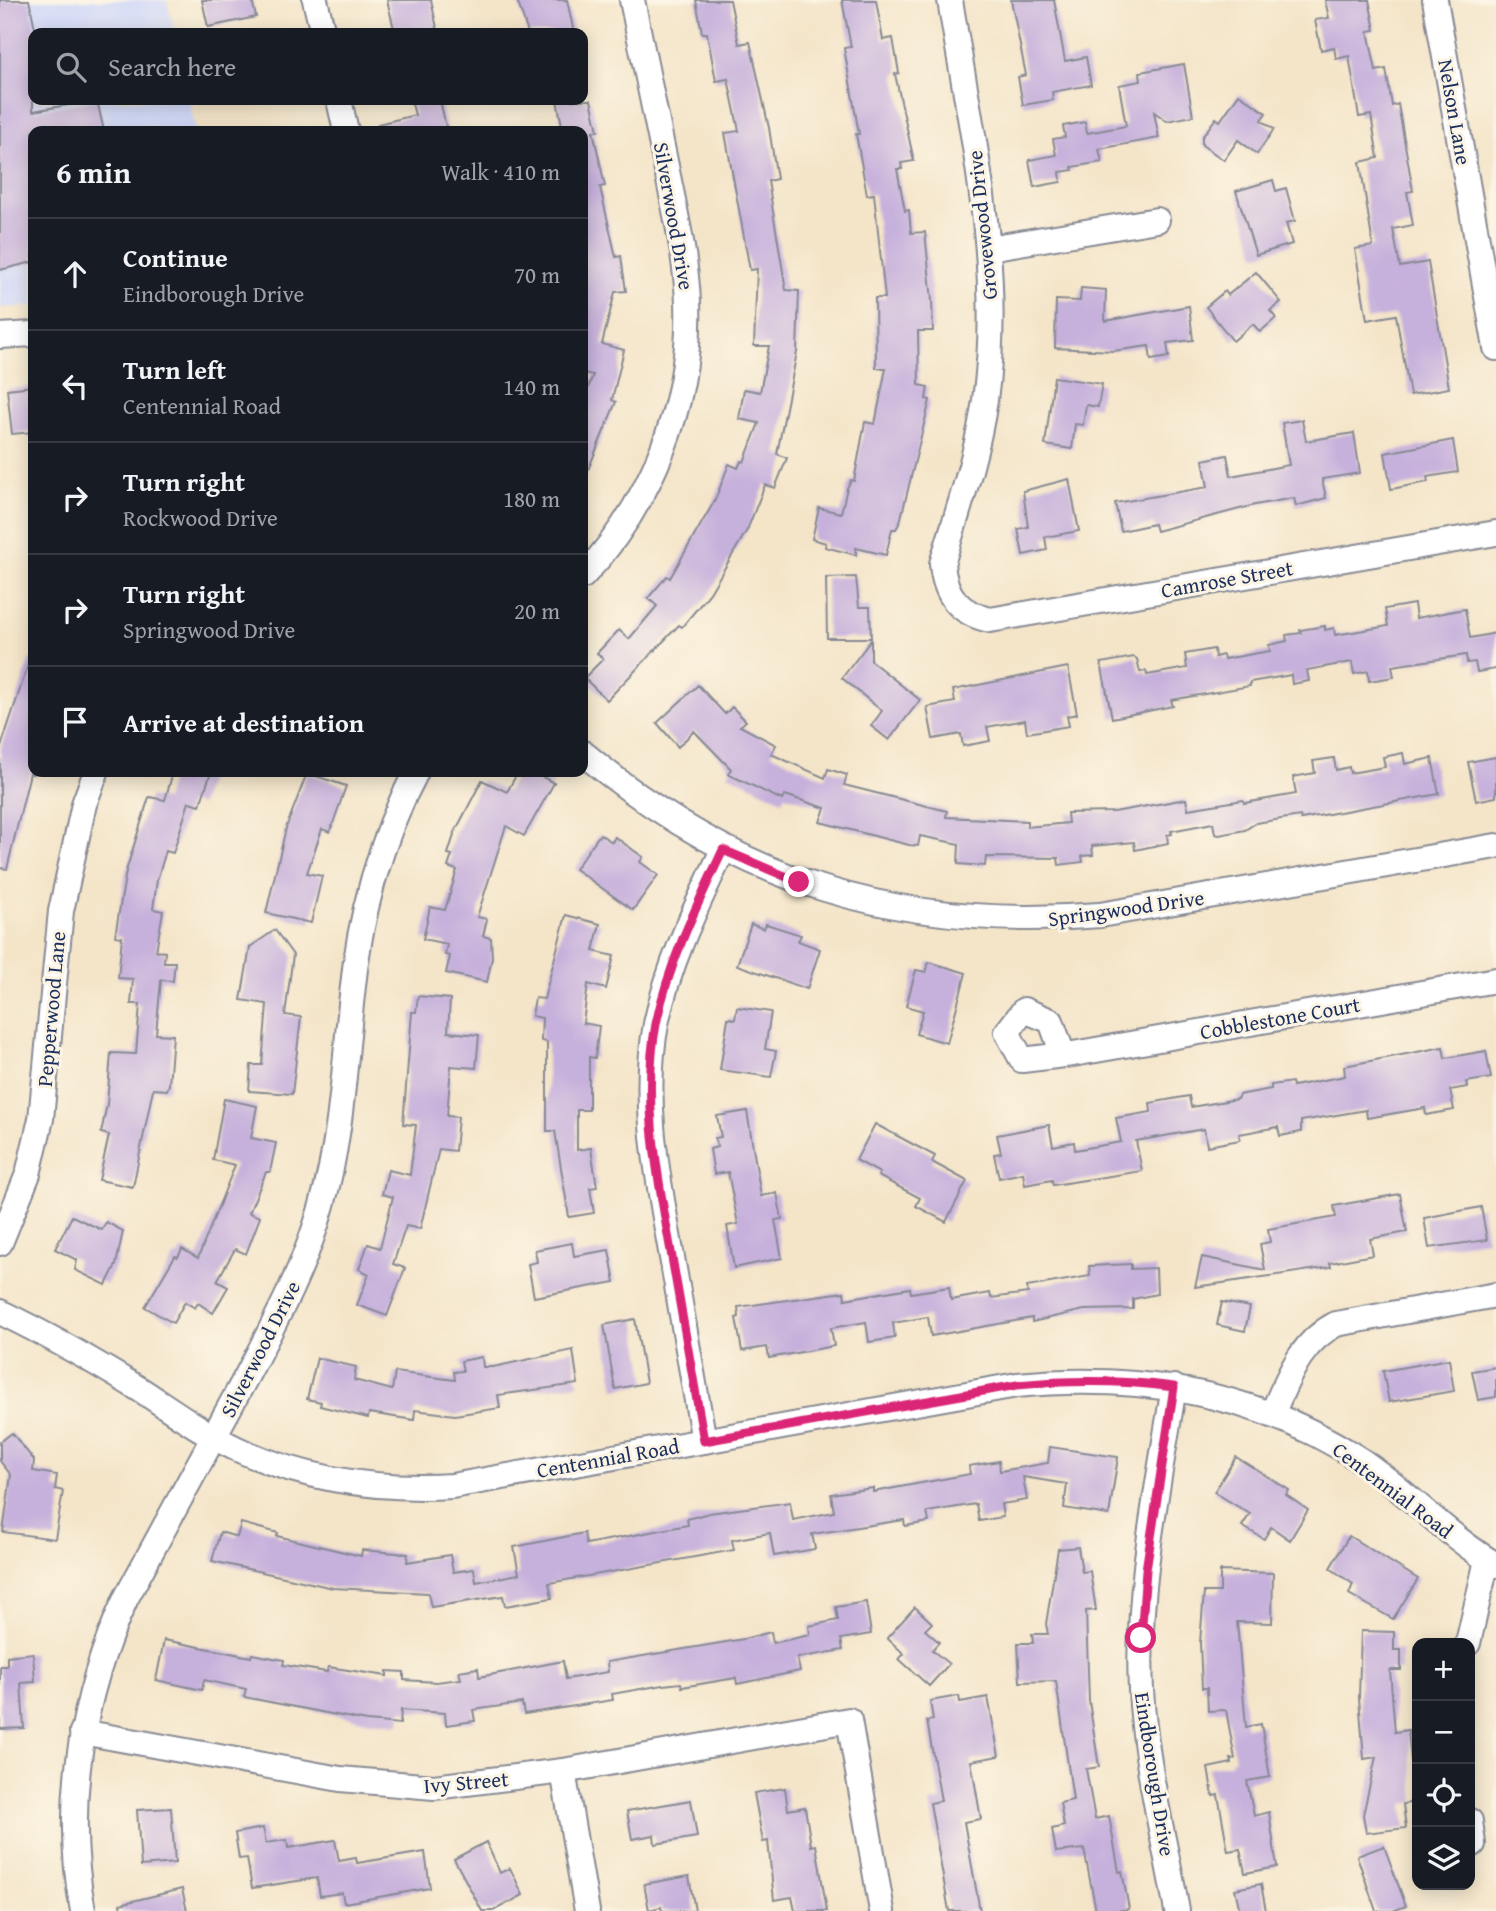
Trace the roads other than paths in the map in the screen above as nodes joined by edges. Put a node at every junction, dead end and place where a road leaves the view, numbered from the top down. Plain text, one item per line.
1 (316, 0) edge
2 (632, 0) edge
3 (950, 0) edge
4 (1435, 0) edge
5 (322, 28) edge
6 (340, 105) edge
7 (345, 126) edge
8 (1157, 219) dead end
9 (989, 248) junction
10 (28, 334) edge
11 (0, 336) edge
12 (1496, 348) edge
13 (1496, 533) edge
14 (588, 570) edge
15 (960, 608) joint
16 (588, 757) edge
17 (94, 777) edge
18 (414, 777) edge
19 (1496, 846) edge
20 (723, 850) junction
21 (1496, 980) edge
22 (1063, 1055) dead end
23 (0, 1243) edge
24 (1496, 1295) edge
25 (0, 1312) edge
26 (1174, 1387) junction
27 (1272, 1415) junction
28 (215, 1437) junction
29 (704, 1441) junction
30 (1492, 1562) edge
31 (1469, 1638) edge
32 (82, 1732) junction
33 (563, 1771) junction
34 (83, 1911) edge
35 (587, 1911) edge
36 (882, 1911) edge
37 (1177, 1911) edge

1 - 5 street
2 - 14 street, Silverwood Drive
3 - 9 street, Grovewood Drive
4 - 12 street, Nelson Lane
6 - 7 street
8 - 9 street
9 - 15 street, Grovewood Drive
10 - 11 street
13 - 15 street, Camrose Street
16 - 20 street, Springwood Drive
17 - 23 street, Pepperwood Lane
18 - 28 street, Silverwood Drive
19 - 20 street, Springwood Drive
20 - 29 street
21 - 22 street, Cobblestone Court
24 - 27 street
25 - 28 street, Centennial Road
26 - 27 street, Centennial Road
26 - 29 street, Centennial Road
26 - 37 street, Eindborough Drive
27 - 30 street, Centennial Road
28 - 29 street, Centennial Road
28 - 32 street, Silverwood Drive
30 - 31 street
32 - 33 street, Ivy Street
32 - 34 street, Silverwood Drive
33 - 35 street
33 - 36 street, Ivy Street

